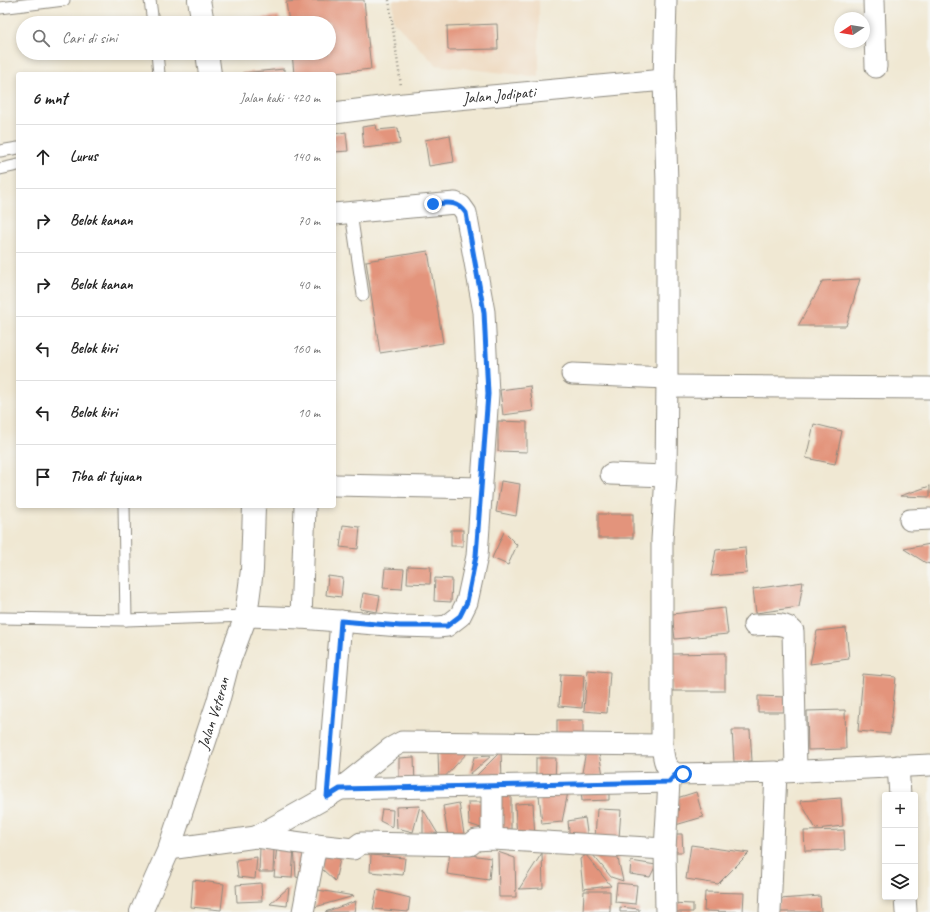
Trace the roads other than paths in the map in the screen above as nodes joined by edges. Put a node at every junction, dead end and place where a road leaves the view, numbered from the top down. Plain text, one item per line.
1 (64, 0) edge
2 (150, 0) edge
3 (199, 0) edge
4 (666, 0) edge
5 (874, 0) edge
6 (0, 8) edge
7 (152, 16) edge
8 (202, 16) edge
9 (158, 60) edge
10 (208, 60) edge
11 (876, 67) dead end
12 (159, 72) edge
13 (210, 72) edge
14 (664, 80) junction
15 (336, 113) edge
16 (16, 148) edge
17 (0, 151) edge
18 (16, 165) edge
19 (0, 169) edge
20 (342, 213) edge
21 (364, 295) dead end
22 (572, 374) dead end
23 (667, 382) junction
24 (930, 388) edge
25 (611, 474) dead end
26 (666, 476) junction
27 (336, 485) edge
28 (482, 488) junction
29 (124, 508) edge
30 (254, 508) edge
31 (305, 508) edge
32 (246, 616) junction
33 (0, 618) edge
34 (301, 618) junction
35 (126, 620) junction
36 (341, 621) junction
37 (754, 625) dead end
38 (662, 745) junction
39 (930, 765) edge
40 (898, 766) junction
41 (786, 771) junction
42 (673, 778) junction
43 (492, 786) junction
44 (900, 792) edge
45 (334, 793) junction
46 (256, 836) junction
47 (492, 839) junction
48 (316, 845) junction
49 (169, 849) junction
50 (665, 849) junction
51 (905, 900) edge
52 (141, 912) edge
53 (303, 912) edge
54 (666, 912) edge
55 (770, 912) edge
56 (906, 912) edge

1 - 6 lane
2 - 7 lane
3 - 8 main road
4 - 14 street
5 - 11 street
9 - 12 lane
10 - 13 main road
14 - 15 street, Jalan Jodipati
14 - 23 street
16 - 17 lane
18 - 19 lane
20 - 21 lane
20 - 28 street
22 - 23 street
23 - 24 street
23 - 26 street
25 - 26 street
26 - 38 street
27 - 28 street
28 - 36 street
29 - 35 lane
30 - 32 main road, Jalan Veteran
31 - 34 street
32 - 34 street
32 - 35 lane
32 - 49 main road, Jalan Veteran
33 - 35 lane
34 - 36 street
36 - 45 street
37 - 41 street
38 - 42 street
38 - 45 street
39 - 40 street
40 - 41 street
40 - 44 street
41 - 42 street
41 - 55 street
42 - 43 street
42 - 50 street
43 - 45 street
43 - 47 street
45 - 46 street
46 - 48 street
46 - 49 street
47 - 48 street
47 - 50 street
48 - 53 street
49 - 52 main road, Jalan Veteran
50 - 54 street
51 - 56 street

